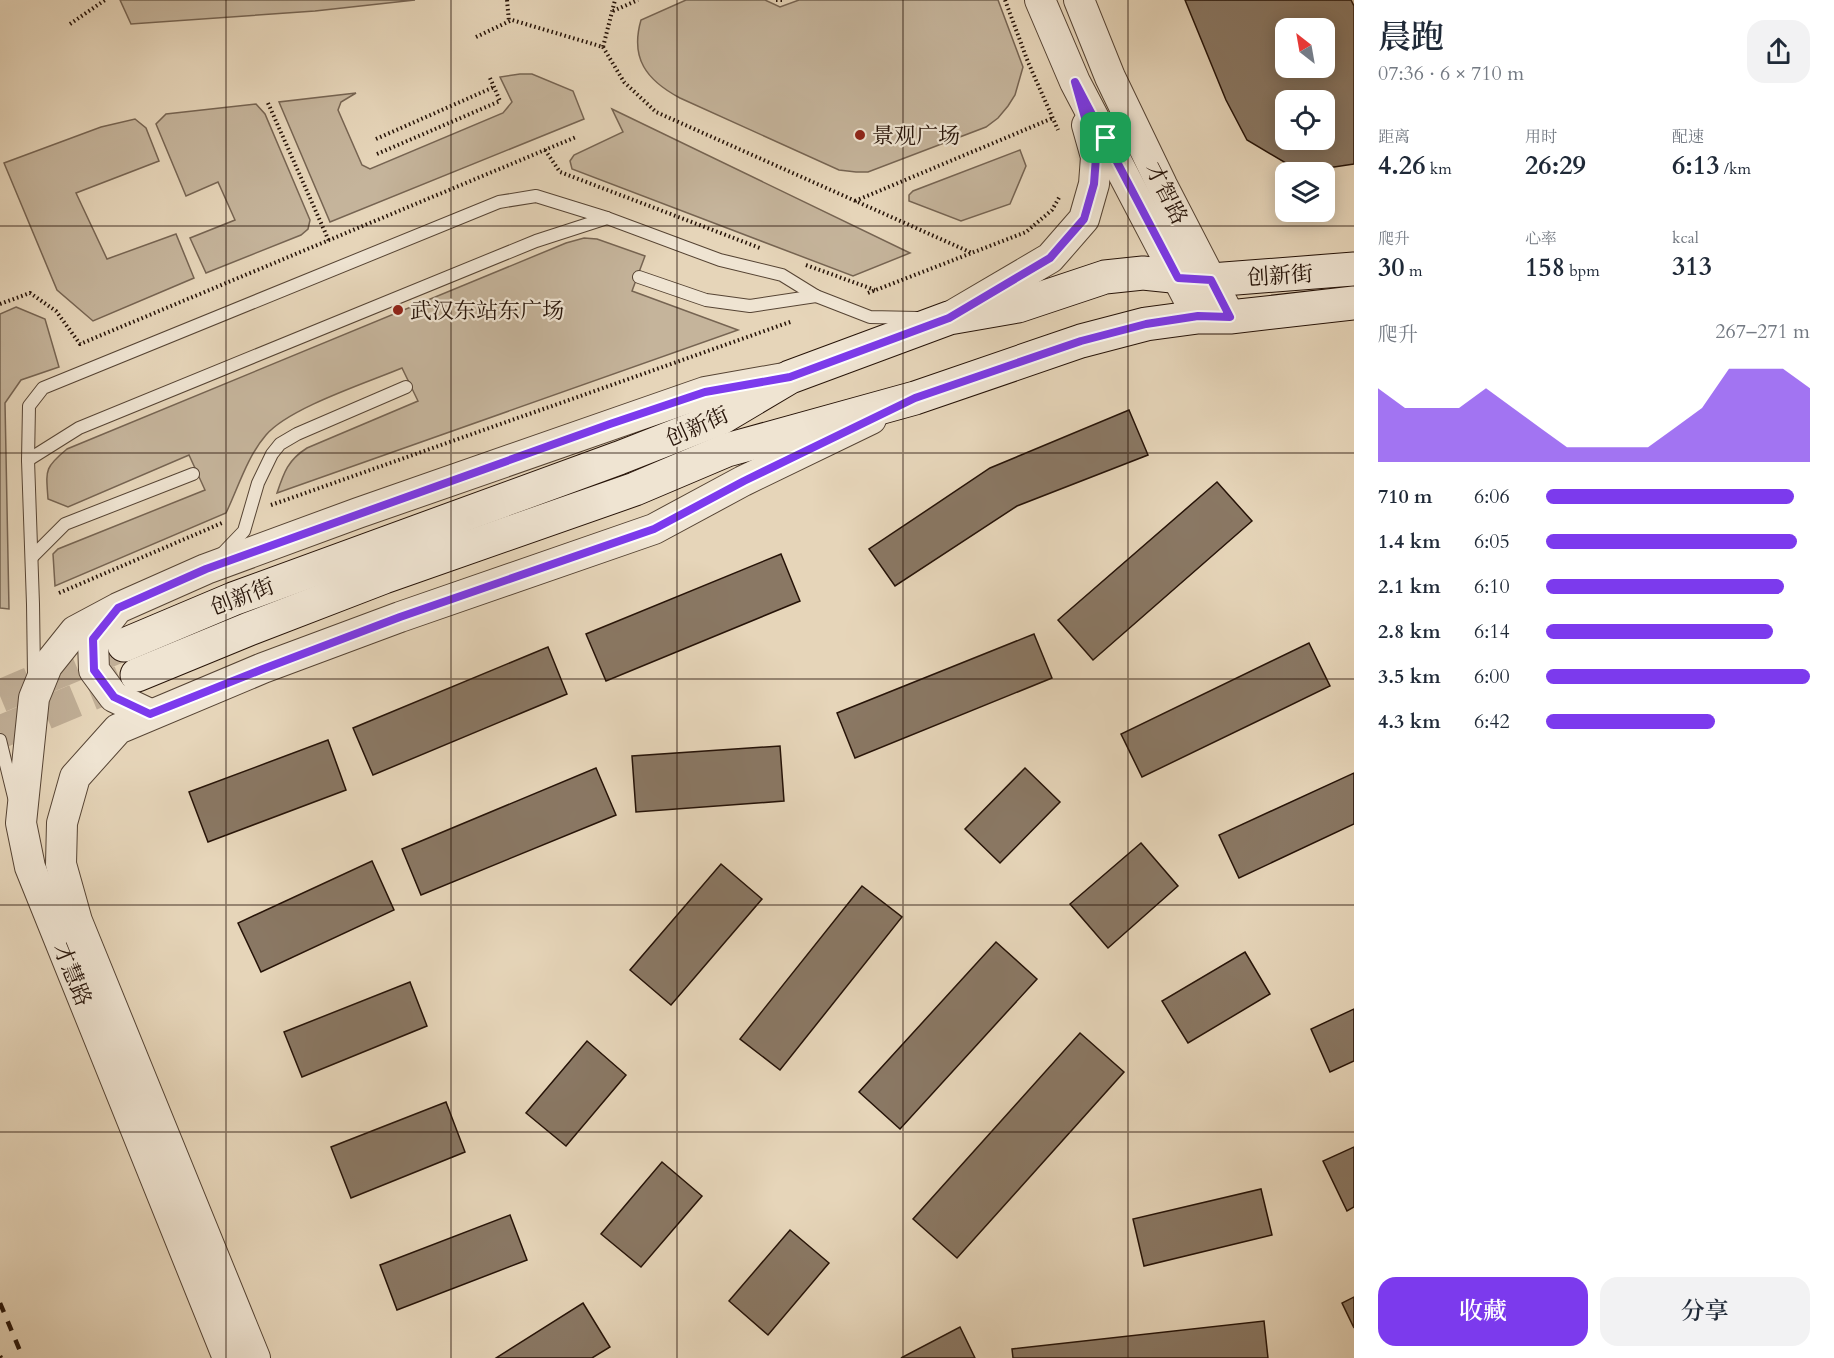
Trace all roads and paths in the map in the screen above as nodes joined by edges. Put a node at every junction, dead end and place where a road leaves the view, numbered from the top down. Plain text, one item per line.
1 (105, 0) edge
2 (507, 0) edge
3 (615, 0) edge
4 (638, 0) edge
5 (776, 0) edge
6 (783, 0) edge
7 (1005, 0) edge
8 (1040, 0) edge
9 (1079, 0) edge
10 (612, 11) junction
11 (509, 22) junction
12 (70, 24) dead end
13 (476, 37) dead end
14 (603, 47) junction
15 (490, 78) dead end
16 (1075, 82) junction
17 (494, 87) junction
18 (268, 103) dead end
19 (1053, 118) junction
20 (576, 137) dead end
21 (1062, 138) dead end
22 (376, 139) dead end
23 (545, 150) junction
24 (377, 154) dead end
25 (1062, 192) dead end
26 (855, 201) junction
27 (607, 218) junction
28 (329, 241) junction
29 (770, 252) dead end
30 (972, 253) junction
31 (803, 264) dead end
32 (1354, 269) edge
33 (639, 277) dead end
34 (1178, 278) junction
35 (1211, 280) junction
36 (876, 290) junction
37 (868, 293) dead end
38 (816, 296) junction
39 (1354, 303) edge
40 (0, 304) edge
41 (1198, 316) junction
42 (1230, 317) junction
43 (802, 318) dead end
44 (949, 318) junction
45 (790, 377) junction
46 (406, 387) dead end
47 (915, 398) junction
48 (28, 460) junction
49 (194, 474) dead end
50 (269, 506) dead end
51 (222, 523) dead end
52 (32, 557) junction
53 (206, 569) junction
54 (59, 593) dead end
55 (118, 608) junction
56 (124, 645) tunnel mouth
57 (137, 675) tunnel mouth
58 (34, 698) junction
59 (150, 714) junction
60 (0, 740) edge
61 (21, 823) junction
62 (228, 1358) edge
63 (255, 1358) edge

1 - 12 path
2 - 11 path
3 - 10 path
4 - 10 path
5 - 6 path
7 - 19 path
8 - 16 street, 才智路
9 - 35 street, 才智路
10 - 14 path
11 - 13 path
11 - 14 path
14 - 26 path
15 - 17 path
16 - 34 street, 才智路
16 - 44 street
17 - 22 path
17 - 24 path
18 - 28 path
19 - 21 path
19 - 26 path
20 - 23 path
23 - 28 path
23 - 29 path
25 - 30 path
26 - 30 path
27 - 38 lane
27 - 48 lane
27 - 48 lane
28 - 40 path
30 - 36 path
31 - 36 path
32 - 35 main road, 创新街
33 - 38 lane
34 - 35 main road, 创新街
34 - 41 street, 才智路
34 - 44 main road, 创新街
35 - 42 street, 才智路
36 - 37 path
38 - 44 lane
39 - 42 main road, 创新街
41 - 42 main road, 创新街
41 - 47 main road, 创新街
43 - 50 path
44 - 45 main road, 创新街
45 - 53 street, 才慧路
45 - 56 main road, 创新街
46 - 53 lane
47 - 57 main road, 创新街
47 - 59 street, 才慧路
48 - 52 lane
49 - 52 lane
51 - 54 path
52 - 58 lane
53 - 55 street, 才慧路
55 - 58 street, 才慧路
55 - 59 street
58 - 61 street, 才慧路
59 - 63 street, 才慧路
60 - 61 lane
61 - 62 street, 才慧路

